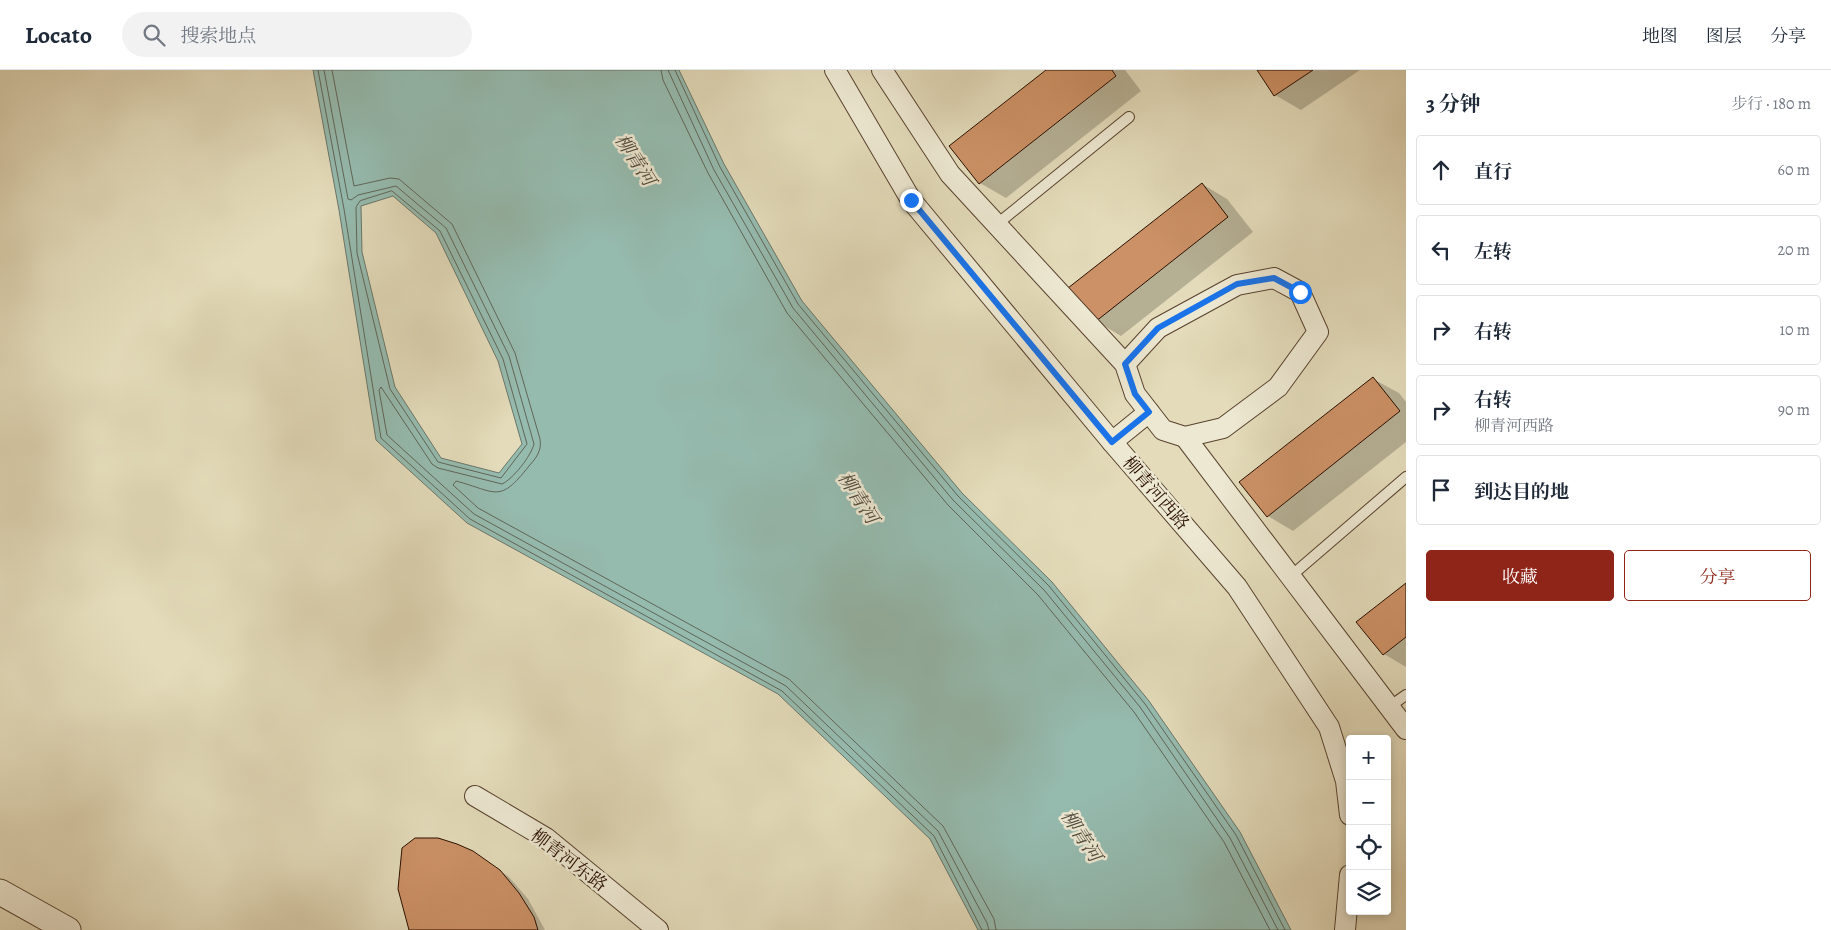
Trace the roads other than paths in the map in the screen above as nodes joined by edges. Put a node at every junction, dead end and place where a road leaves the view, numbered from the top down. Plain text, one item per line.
1 (834, 70) edge
2 (882, 70) edge
3 (1129, 117) dead end
4 (996, 225) junction
5 (1125, 364) junction
6 (1149, 412) junction
7 (1185, 437) junction
8 (1112, 442) junction
9 (1406, 477) edge
10 (1291, 576) junction
11 (1406, 695) edge
12 (1389, 706) junction
13 (1406, 728) edge
14 (1346, 781) edge
15 (475, 796) dead end
16 (1, 893) edge
17 (1346, 915) edge
18 (45, 930) edge
19 (68, 930) edge
20 (658, 930) edge
21 (1345, 930) edge

1 - 8 street, 柳青河西路
2 - 4 street
3 - 4 lane
4 - 5 street
5 - 6 street
5 - 7 street
6 - 7 street
6 - 8 street
7 - 10 street
8 - 14 street, 柳青河西路
9 - 10 lane
10 - 12 street
11 - 12 lane
12 - 13 street
15 - 20 street, 柳青河东路
16 - 18 street
16 - 19 street
17 - 21 street

